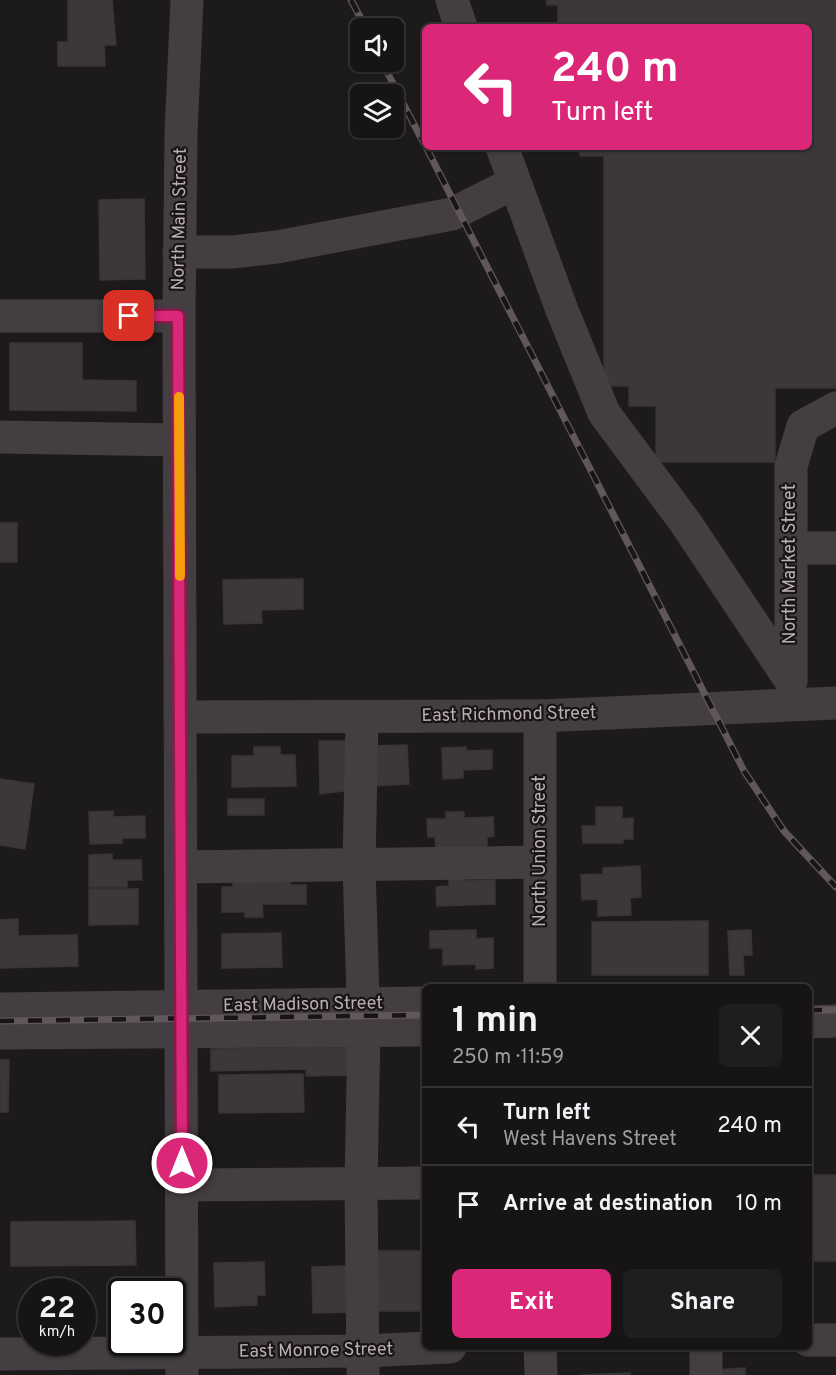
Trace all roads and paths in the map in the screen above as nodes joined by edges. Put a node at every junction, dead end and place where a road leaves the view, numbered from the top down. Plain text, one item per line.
1 (187, 0) edge
2 (452, 0) edge
3 (460, 24) edge
4 (503, 150) edge
5 (514, 183) junction
6 (179, 252) junction
7 (0, 316) edge
8 (178, 316) junction
9 (836, 408) edge
10 (0, 436) edge
11 (179, 440) junction
12 (791, 548) junction
13 (836, 548) edge
14 (792, 693) junction
15 (836, 703) edge
16 (540, 716) junction
17 (181, 717) junction
18 (362, 718) junction
19 (540, 862) junction
20 (359, 865) junction
21 (181, 867) junction
22 (540, 984) edge
23 (422, 1003) edge
24 (0, 1009) edge
25 (364, 1017) junction
26 (181, 1019) junction
27 (836, 1021) edge
28 (812, 1022) edge
29 (422, 1030) edge
30 (0, 1033) edge
31 (422, 1183) edge
32 (361, 1184) junction
33 (182, 1185) junction
34 (812, 1340) edge
35 (836, 1340) edge
36 (434, 1350) edge
37 (540, 1350) edge
38 (706, 1350) edge
39 (8, 1361) edge
40 (362, 1363) edge
41 (182, 1364) edge
42 (540, 1375) edge
43 (706, 1375) edge

1 - 6 street, North Main Street
2 - 3 street
4 - 5 street
5 - 6 street
5 - 14 street
6 - 8 street, North Main Street
7 - 8 street
8 - 11 street, North Main Street
9 - 12 street, North Market Street
10 - 11 street
11 - 17 street, North Main Street
12 - 13 street
12 - 14 street, North Market Street
14 - 15 street, East Richmond Street
14 - 16 street, East Richmond Street
16 - 18 street, East Richmond Street
16 - 19 street, North Union Street
17 - 18 street, East Richmond Street
17 - 21 street, North Main Street
18 - 20 street
19 - 20 street
19 - 22 street, North Union Street
20 - 21 street
20 - 25 street
21 - 26 street, North Main Street
23 - 25 street, East Madison Street
24 - 26 street
25 - 26 street, East Madison Street
25 - 29 street, East Madison Street
25 - 32 street
26 - 30 street
26 - 33 street, North Main Street
27 - 28 street
31 - 32 street
32 - 33 street
32 - 40 street
33 - 41 street, North Main Street
34 - 35 street
36 - 40 street, East Monroe Street
37 - 42 street
38 - 43 street
39 - 41 street, East Monroe Street
40 - 41 street, East Monroe Street

